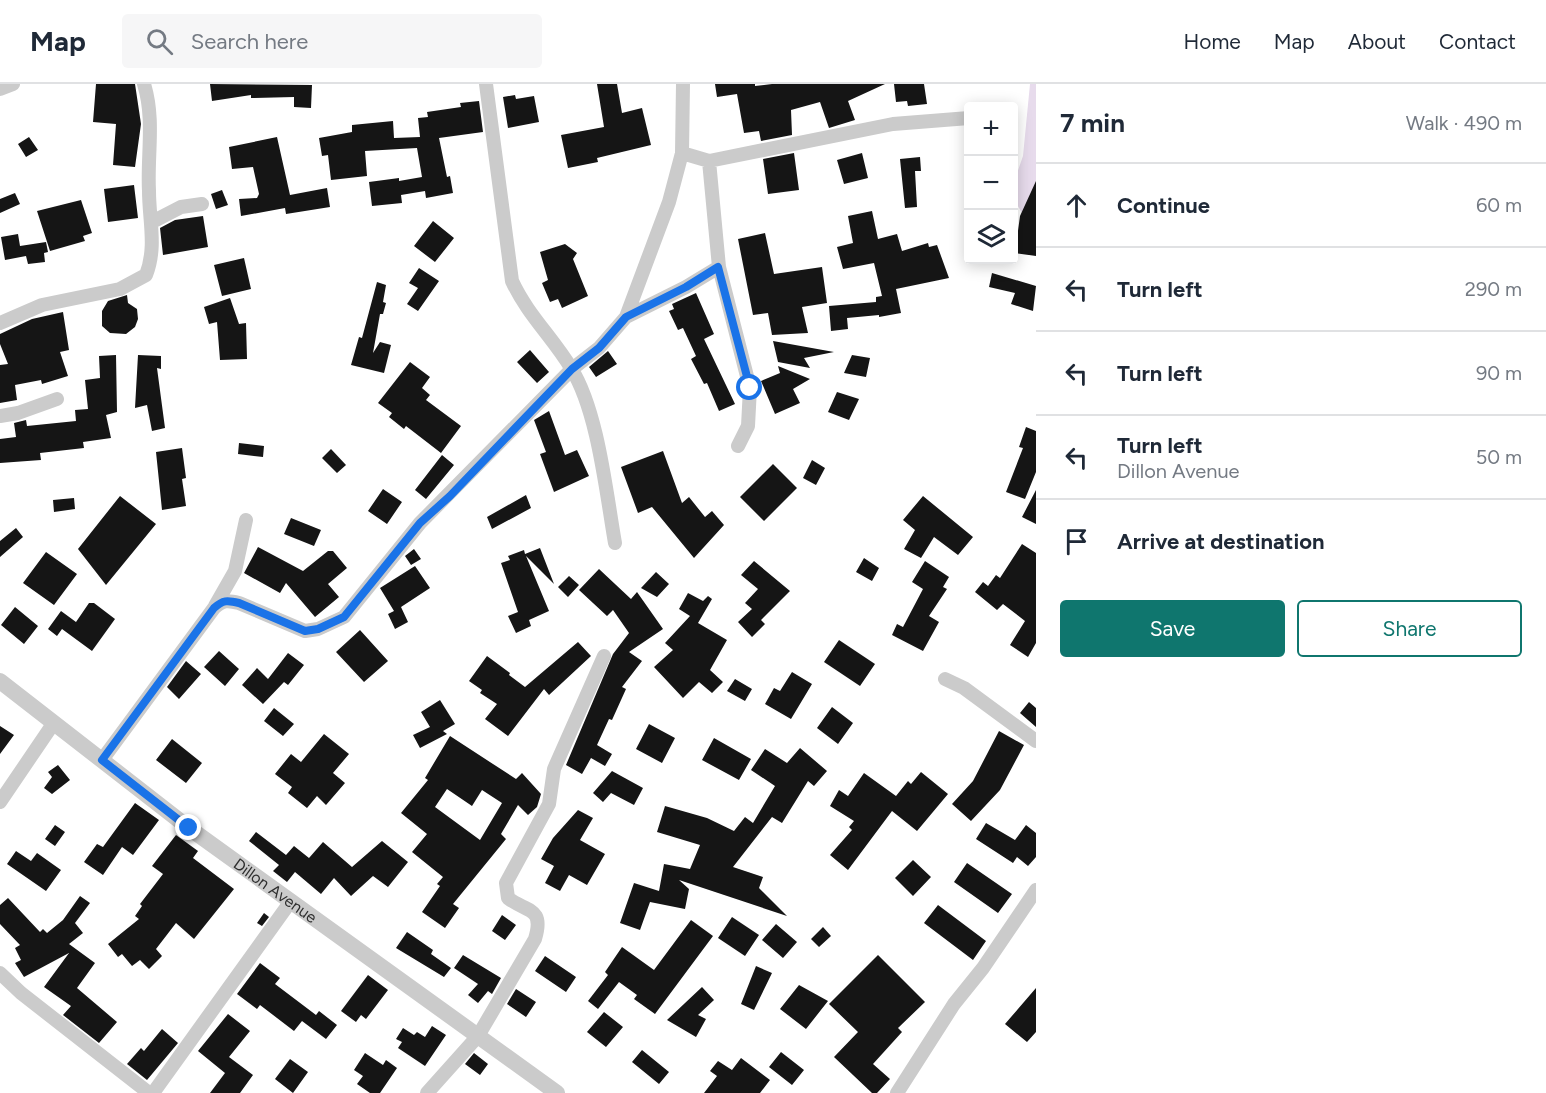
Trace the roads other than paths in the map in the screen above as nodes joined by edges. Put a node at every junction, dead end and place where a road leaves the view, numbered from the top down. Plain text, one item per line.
1 (13, 84) edge
2 (144, 84) edge
3 (486, 84) edge
4 (682, 84) edge
5 (0, 89) edge
6 (964, 118) edge
7 (682, 153) junction
8 (709, 161) junction
9 (202, 204) dead end
10 (152, 222) junction
11 (718, 267) junction
12 (626, 317) junction
13 (0, 323) edge
14 (572, 369) junction
15 (57, 399) dead end
16 (0, 416) edge
17 (738, 446) dead end
18 (246, 520) dead end
19 (615, 543) dead end
20 (214, 608) junction
21 (603, 656) dead end
22 (945, 679) dead end
23 (0, 681) edge
24 (53, 724) junction
25 (1036, 741) edge
26 (102, 760) junction
27 (0, 802) edge
28 (1036, 890) edge
29 (291, 901) junction
30 (0, 974) edge
31 (478, 1036) junction
32 (151, 1093) edge
33 (427, 1093) edge
34 (557, 1093) edge
35 (897, 1093) edge

1 - 5 street
2 - 10 street
3 - 14 street
4 - 7 street
6 - 8 street
7 - 8 street
7 - 12 street
8 - 11 street
9 - 10 street
10 - 13 street
11 - 12 street
11 - 17 street
12 - 14 street
14 - 19 street
14 - 20 street
15 - 16 street
18 - 20 street
20 - 26 street
21 - 31 street
22 - 25 street
23 - 24 street, Dillon Avenue
24 - 26 street, Dillon Avenue
24 - 27 street
26 - 29 street, Dillon Avenue
28 - 35 street
29 - 31 street, Dillon Avenue
29 - 32 street
30 - 32 street
31 - 33 street
31 - 34 street, Dillon Avenue

